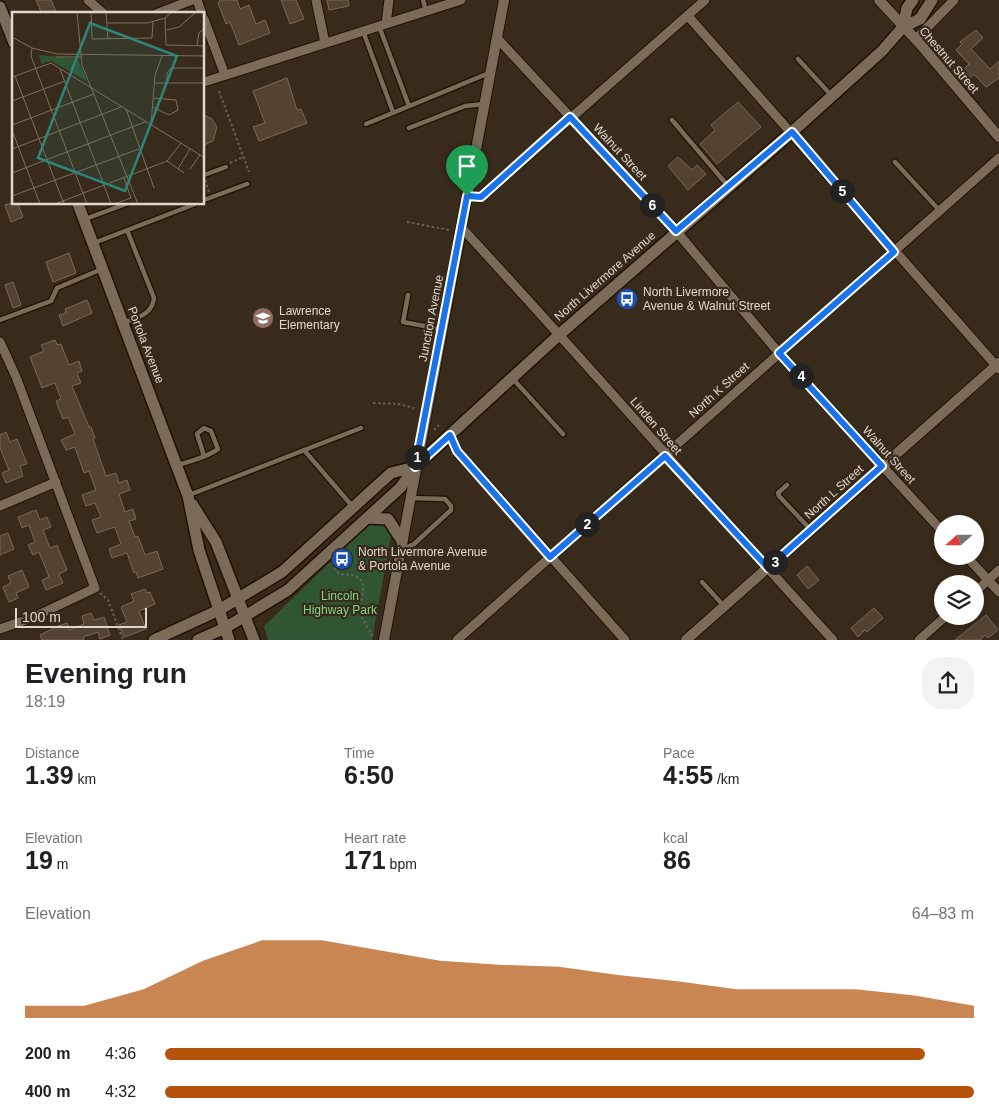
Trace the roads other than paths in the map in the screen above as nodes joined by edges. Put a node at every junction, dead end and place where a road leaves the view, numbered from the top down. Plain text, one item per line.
1 (88, 0) edge
2 (192, 0) edge
3 (197, 0) edge
4 (316, 0) edge
5 (389, 0) edge
6 (423, 0) edge
7 (461, 0) edge
8 (504, 0) edge
9 (705, 0) edge
10 (879, 0) edge
11 (912, 0) edge
12 (932, 0) edge
13 (954, 0) edge
14 (0, 7) edge
15 (426, 11) junction
16 (102, 12) edge
17 (161, 12) edge
18 (201, 12) edge
19 (688, 16) junction
20 (205, 22) edge
21 (382, 25) junction
22 (903, 27) junction
23 (363, 31) junction
24 (12, 38) edge
25 (497, 38) junction
26 (916, 39) junction
27 (325, 43) junction
28 (798, 59) dead end
29 (490, 72) junction
30 (225, 75) junction
31 (205, 82) edge
32 (832, 96) junction
33 (484, 104) junction
34 (408, 106) junction
35 (393, 112) junction
36 (570, 117) junction
37 (672, 120) dead end
38 (366, 124) dead end
39 (409, 128) dead end
40 (792, 132) junction
41 (999, 137) edge
42 (999, 158) edge
43 (895, 162) dead end
44 (226, 167) road end
45 (205, 176) edge
46 (247, 184) dead end
47 (728, 186) junction
48 (467, 196) junction
49 (205, 200) edge
50 (78, 205) edge
51 (123, 205) edge
52 (192, 205) edge
53 (940, 211) junction
54 (84, 219) junction
55 (461, 227) junction
56 (127, 230) junction
57 (676, 231) junction
58 (93, 243) junction
59 (894, 252) junction
60 (102, 269) junction
61 (408, 295) dead end
62 (0, 320) edge
63 (123, 323) junction
64 (441, 329) junction
65 (560, 334) junction
66 (0, 342) edge
67 (779, 353) junction
68 (998, 366) edge
69 (512, 378) junction
70 (361, 428) dead end
71 (563, 434) dead end
72 (450, 435) junction
73 (304, 450) junction
74 (204, 456) junction
75 (665, 456) junction
76 (176, 465) junction
77 (882, 466) junction
78 (415, 467) junction
79 (56, 482) junction
80 (787, 485) dead end
81 (188, 496) junction
82 (410, 498) junction
83 (0, 506) edge
84 (354, 508) junction
85 (367, 518) junction
86 (934, 522) edge
87 (811, 530) junction
88 (401, 545) junction
89 (550, 557) junction
90 (974, 565) edge
91 (768, 568) junction
92 (999, 570) edge
93 (988, 580) junction
94 (702, 582) dead end
95 (984, 584) edge
96 (999, 592) edge
97 (238, 600) junction
98 (724, 606) junction
99 (219, 610) junction
100 (244, 617) junction
101 (936, 625) edge
102 (225, 628) junction
103 (0, 629) edge
104 (154, 640) edge
105 (198, 640) edge
106 (229, 640) edge
107 (254, 640) edge
108 (384, 640) edge
109 (456, 640) edge
110 (625, 640) edge
111 (686, 640) edge
112 (833, 640) edge
113 (919, 640) edge

1 - 16 street
2 - 17 street
3 - 18 street
4 - 27 street
5 - 21 street
6 - 15 lane
7 - 15 street
8 - 25 street, Junction Avenue
9 - 19 street
10 - 22 street, Chestnut Street
11 - 22 main road, North Livermore Avenue
12 - 22 main road, North Livermore Avenue
13 - 26 street
14 - 24 main road
15 - 21 street
19 - 36 street
19 - 40 street
20 - 30 street
21 - 23 street
21 - 34 lane
22 - 26 street, Chestnut Street
22 - 32 main road, North Livermore Avenue
23 - 27 street
23 - 35 lane
25 - 29 street, Junction Avenue
25 - 36 street, Walnut Street
26 - 41 street, Chestnut Street
27 - 30 street
28 - 32 lane
29 - 33 street, Junction Avenue
29 - 34 lane
30 - 31 street
32 - 40 main road, North Livermore Avenue
33 - 39 lane
33 - 48 street, Junction Avenue
34 - 35 lane
35 - 38 lane
36 - 48 street
36 - 57 street, Walnut Street
37 - 47 lane
40 - 47 main road, North Livermore Avenue
40 - 59 street
42 - 53 street, North K Street
43 - 53 lane
44 - 45 lane
46 - 49 lane
47 - 57 main road, North Livermore Avenue
48 - 55 street, Junction Avenue
50 - 54 main road, Portola Avenue
51 - 54 lane
52 - 56 lane
53 - 59 street, North K Street
54 - 58 main road, Portola Avenue
55 - 64 street, Junction Avenue
55 - 65 street, Linden Street
56 - 58 lane
56 - 63 lane
57 - 65 main road, North Livermore Avenue
57 - 67 street, Walnut Street
58 - 60 main road, Portola Avenue
59 - 67 street, North K Street
59 - 68 street
60 - 62 lane
60 - 63 main road, Portola Avenue
61 - 64 lane
63 - 76 main road, Portola Avenue
64 - 78 street, Junction Avenue
65 - 69 main road, North Livermore Avenue
65 - 75 street, Linden Street
66 - 79 street
67 - 75 street, North K Street
67 - 77 street, Walnut Street
68 - 77 street, North L Street
69 - 71 lane
69 - 72 main road, North Livermore Avenue
70 - 73 lane
72 - 78 main road, North Livermore Avenue
72 - 89 street
73 - 81 lane
73 - 84 lane
74 - 74 lane
74 - 76 lane
75 - 89 street, North K Street
75 - 91 street, Linden Street
76 - 81 main road, Portola Avenue
77 - 86 street, Walnut Street
77 - 87 street, North L Street
78 - 82 street, Junction Avenue
78 - 84 main road, North Livermore Avenue
78 - 85 main road, North Livermore Avenue
79 - 83 street
79 - 103 street
80 - 87 lane
81 - 97 main road, Portola Avenue
81 - 99 main road, Portola Avenue
82 - 88 street, Junction Avenue
82 - 88 lane
84 - 97 main road, North Livermore Avenue
85 - 88 main road
85 - 100 main road, North Livermore Avenue
87 - 91 street, North L Street
88 - 108 street, Junction Avenue
89 - 109 street, North K Street
89 - 110 street
90 - 93 street
91 - 98 street, North L Street
91 - 112 street, Linden Street
92 - 93 street
93 - 95 street
93 - 96 street
94 - 98 lane
97 - 99 main road, North Livermore Avenue
97 - 100 main road, Portola Avenue
98 - 111 street, North L Street
99 - 102 main road, Portola Avenue
99 - 104 main road, North Livermore Avenue
100 - 102 main road, North Livermore Avenue
100 - 107 main road, Portola Avenue
101 - 113 street
102 - 105 main road, North Livermore Avenue
102 - 106 main road, Portola Avenue

